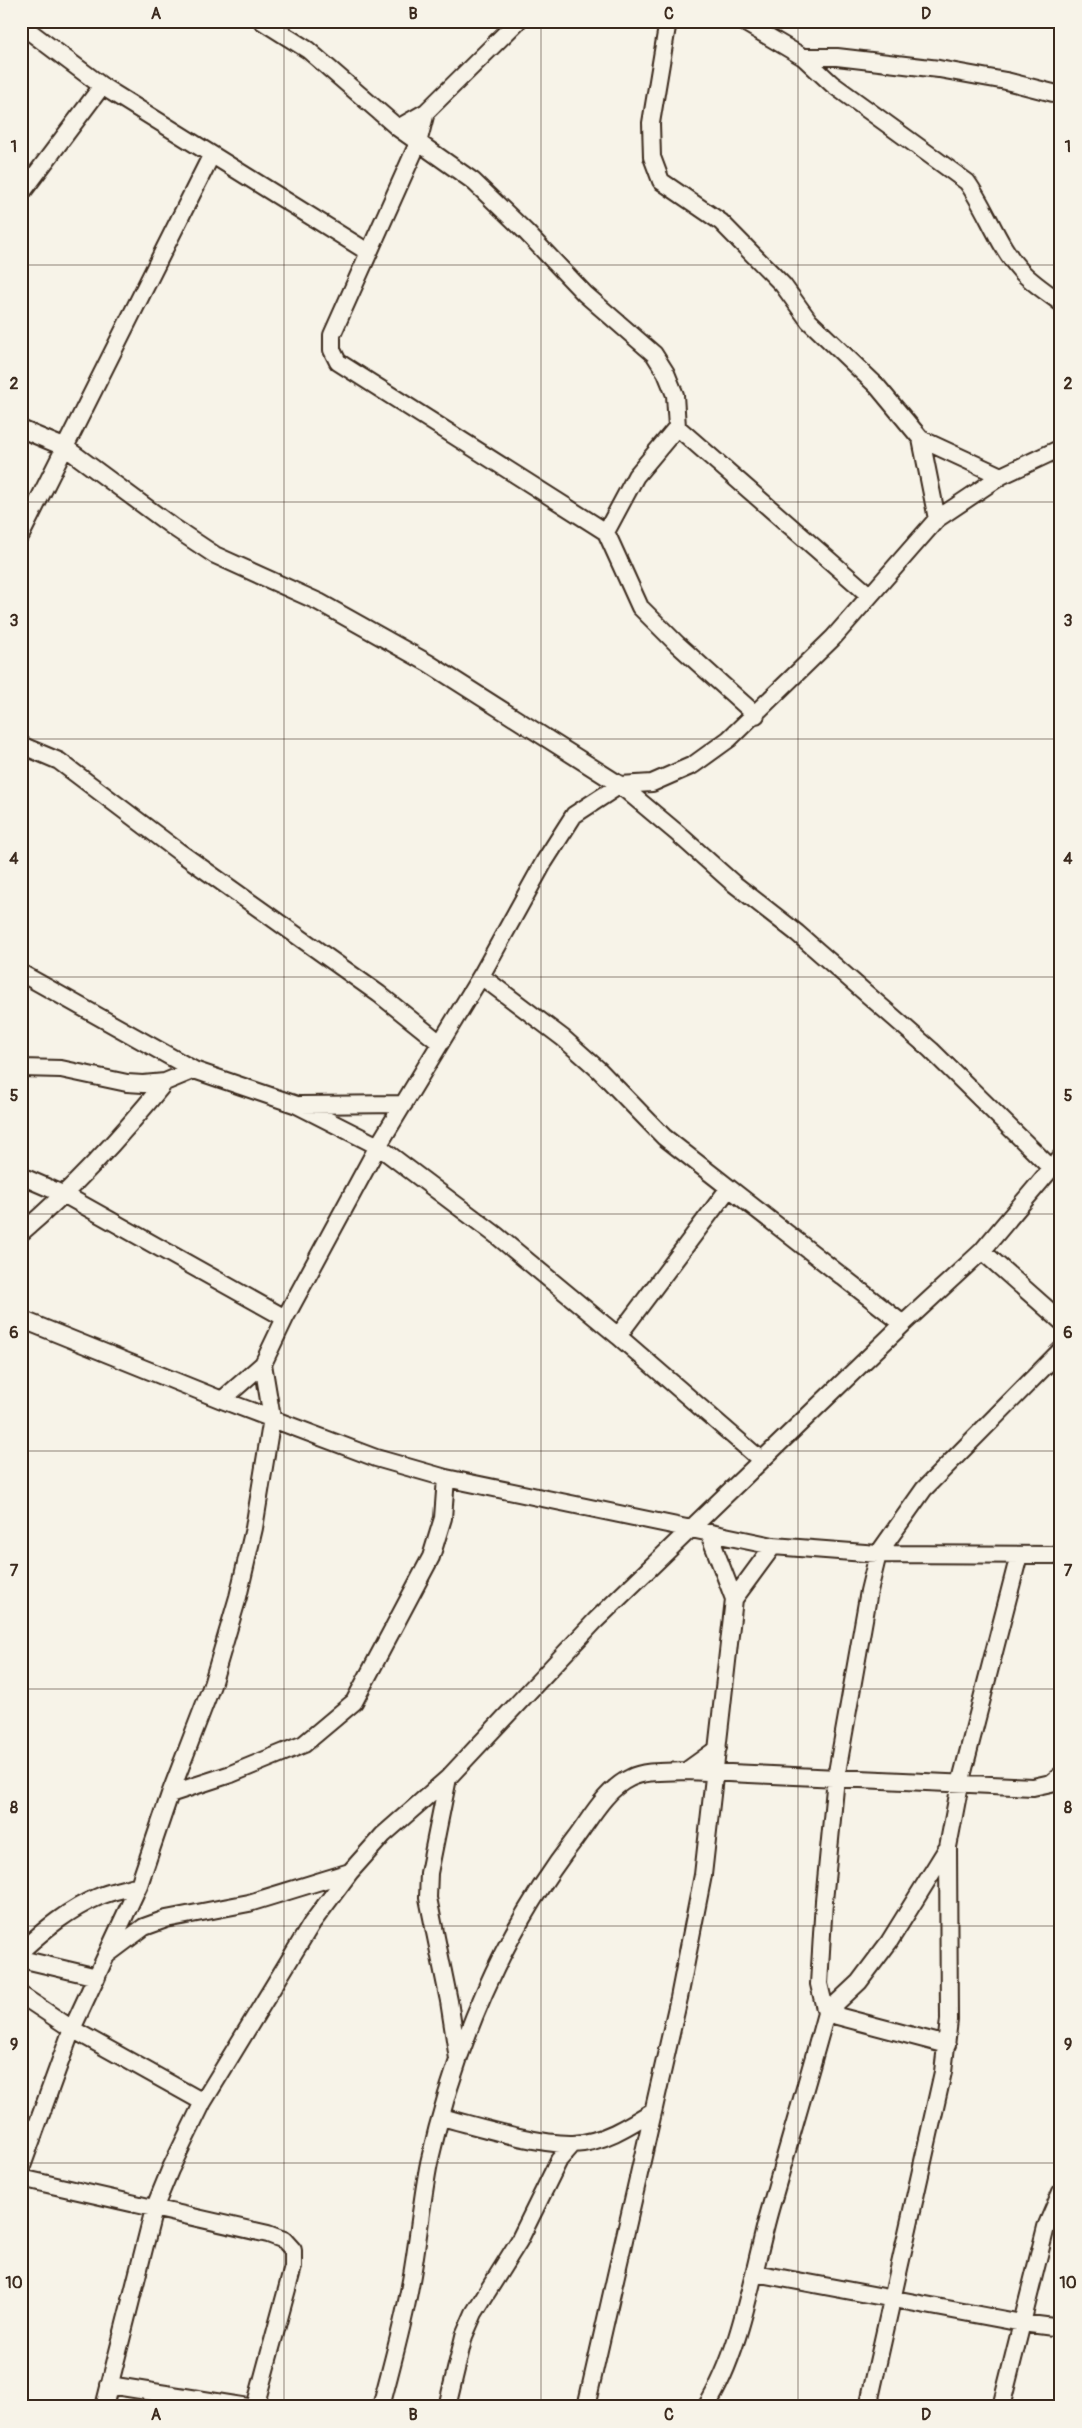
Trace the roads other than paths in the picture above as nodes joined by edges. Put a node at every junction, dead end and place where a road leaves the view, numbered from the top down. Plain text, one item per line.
1 (262, 21) edge
2 (518, 21) edge
3 (742, 21) edge
4 (670, 22) edge
5 (21, 25) edge
6 (803, 57) junction
7 (102, 86) junction
8 (1061, 95) edge
9 (426, 112) junction
10 (398, 128) junction
11 (418, 143) junction
12 (211, 156) junction
13 (21, 194) edge
14 (368, 252) junction
15 (1061, 303) edge
16 (677, 426) junction
17 (21, 429) edge
18 (921, 439) junction
19 (66, 448) junction
20 (1061, 448) edge
21 (1000, 476) junction
22 (937, 519) junction
23 (606, 532) junction
24 (21, 535) edge
25 (869, 595) junction
26 (756, 715) junction
27 (21, 745) edge
28 (620, 786) junction
29 (21, 973) edge
30 (481, 976) junction
31 (440, 1043) junction
32 (21, 1068) edge
33 (194, 1070) junction
34 (165, 1082) junction
35 (404, 1104) junction
36 (297, 1105) junction
37 (378, 1146) junction
38 (1056, 1162) edge
39 (21, 1176) edge
40 (729, 1188) junction
41 (65, 1195) junction
42 (21, 1233) edge
43 (982, 1251) junction
44 (285, 1318) junction
45 (21, 1319) edge
46 (1061, 1320) edge
47 (902, 1324) junction
48 (618, 1336) junction
49 (1061, 1350) edge
50 (263, 1364) junction
51 (222, 1400) junction
52 (272, 1418) junction
53 (762, 1460) junction
54 (446, 1478) junction
55 (690, 1530) junction
56 (709, 1534) junction
57 (773, 1546) junction
58 (878, 1554) junction
59 (1019, 1555) junction
60 (1061, 1555) edge
61 (734, 1599) junction
62 (718, 1748) junction
63 (686, 1771) junction
64 (716, 1773) junction
65 (1061, 1774) edge
66 (448, 1778) junction
67 (836, 1778) junction
68 (960, 1784) junction
69 (170, 1794) junction
70 (948, 1846) junction
71 (350, 1872) junction
72 (139, 1885) junction
73 (21, 1951) edge
74 (107, 1955) junction
75 (21, 1958) edge
76 (96, 1977) junction
77 (21, 1995) edge
78 (826, 2013) junction
79 (72, 2029) junction
80 (947, 2045) junction
81 (458, 2061) junction
82 (203, 2102) junction
83 (653, 2111) junction
84 (441, 2117) junction
85 (573, 2144) junction
86 (21, 2169) edge
87 (21, 2178) edge
88 (1061, 2192) edge
89 (154, 2209) junction
90 (755, 2273) junction
91 (892, 2298) junction
92 (1022, 2323) junction
93 (1061, 2328) edge
94 (109, 2385) junction
95 (104, 2407) edge
96 (248, 2407) edge
97 (255, 2407) edge
98 (381, 2407) edge
99 (447, 2407) edge
100 (586, 2407) edge
101 (706, 2407) edge
102 (868, 2407) edge
103 (1001, 2407) edge

1 - 10 street
2 - 9 street
3 - 6 street
4 - 18 street
5 - 7 street
6 - 8 street
6 - 15 street
7 - 12 street
7 - 13 street
9 - 10 street
9 - 11 street
10 - 11 street
11 - 14 street
11 - 16 street
12 - 14 street
12 - 19 street
14 - 23 street
16 - 23 street
16 - 25 street
17 - 19 street
18 - 21 street
18 - 22 street
19 - 24 street
19 - 28 street
20 - 21 street
21 - 22 street
22 - 25 street
23 - 26 street
25 - 26 street
26 - 28 street
27 - 31 street
28 - 30 street
28 - 38 street
29 - 33 street
30 - 31 street
30 - 40 street
31 - 35 street
32 - 34 street
33 - 34 street
33 - 36 street
34 - 41 street
35 - 36 street
35 - 37 street
36 - 37 street
37 - 44 street
37 - 48 street
38 - 43 street
39 - 41 street
40 - 47 street
40 - 48 street
41 - 42 street
41 - 44 street
43 - 46 street
43 - 47 street
44 - 50 street
45 - 51 street
47 - 53 street
48 - 53 street
49 - 58 street
50 - 51 street
50 - 52 street
51 - 52 street
52 - 54 street
52 - 69 street
53 - 55 street
54 - 55 street
54 - 69 street
55 - 56 street
55 - 66 street
56 - 57 street
56 - 61 street
57 - 58 street
57 - 61 street
58 - 59 street
58 - 67 street
59 - 60 street
59 - 68 street
61 - 62 street
62 - 63 street
62 - 64 street
63 - 64 street
63 - 81 street
64 - 67 street
64 - 83 street
65 - 68 street
66 - 71 street
66 - 81 street
67 - 68 street
67 - 78 street
68 - 70 street
69 - 72 street
70 - 78 street
70 - 80 street
71 - 74 street
71 - 82 street
72 - 73 street
72 - 74 street
74 - 76 street
75 - 76 street
76 - 79 street
77 - 79 street
78 - 80 street
78 - 90 street
79 - 82 street
79 - 86 street
80 - 91 street
81 - 84 street
82 - 89 street
83 - 85 street
83 - 100 street
84 - 85 street
84 - 98 street
85 - 99 street
87 - 89 street
88 - 92 street
89 - 94 street
89 - 97 street
90 - 91 street
90 - 101 street
91 - 92 street
91 - 102 street
92 - 93 street
92 - 103 street
94 - 95 street
94 - 96 street

